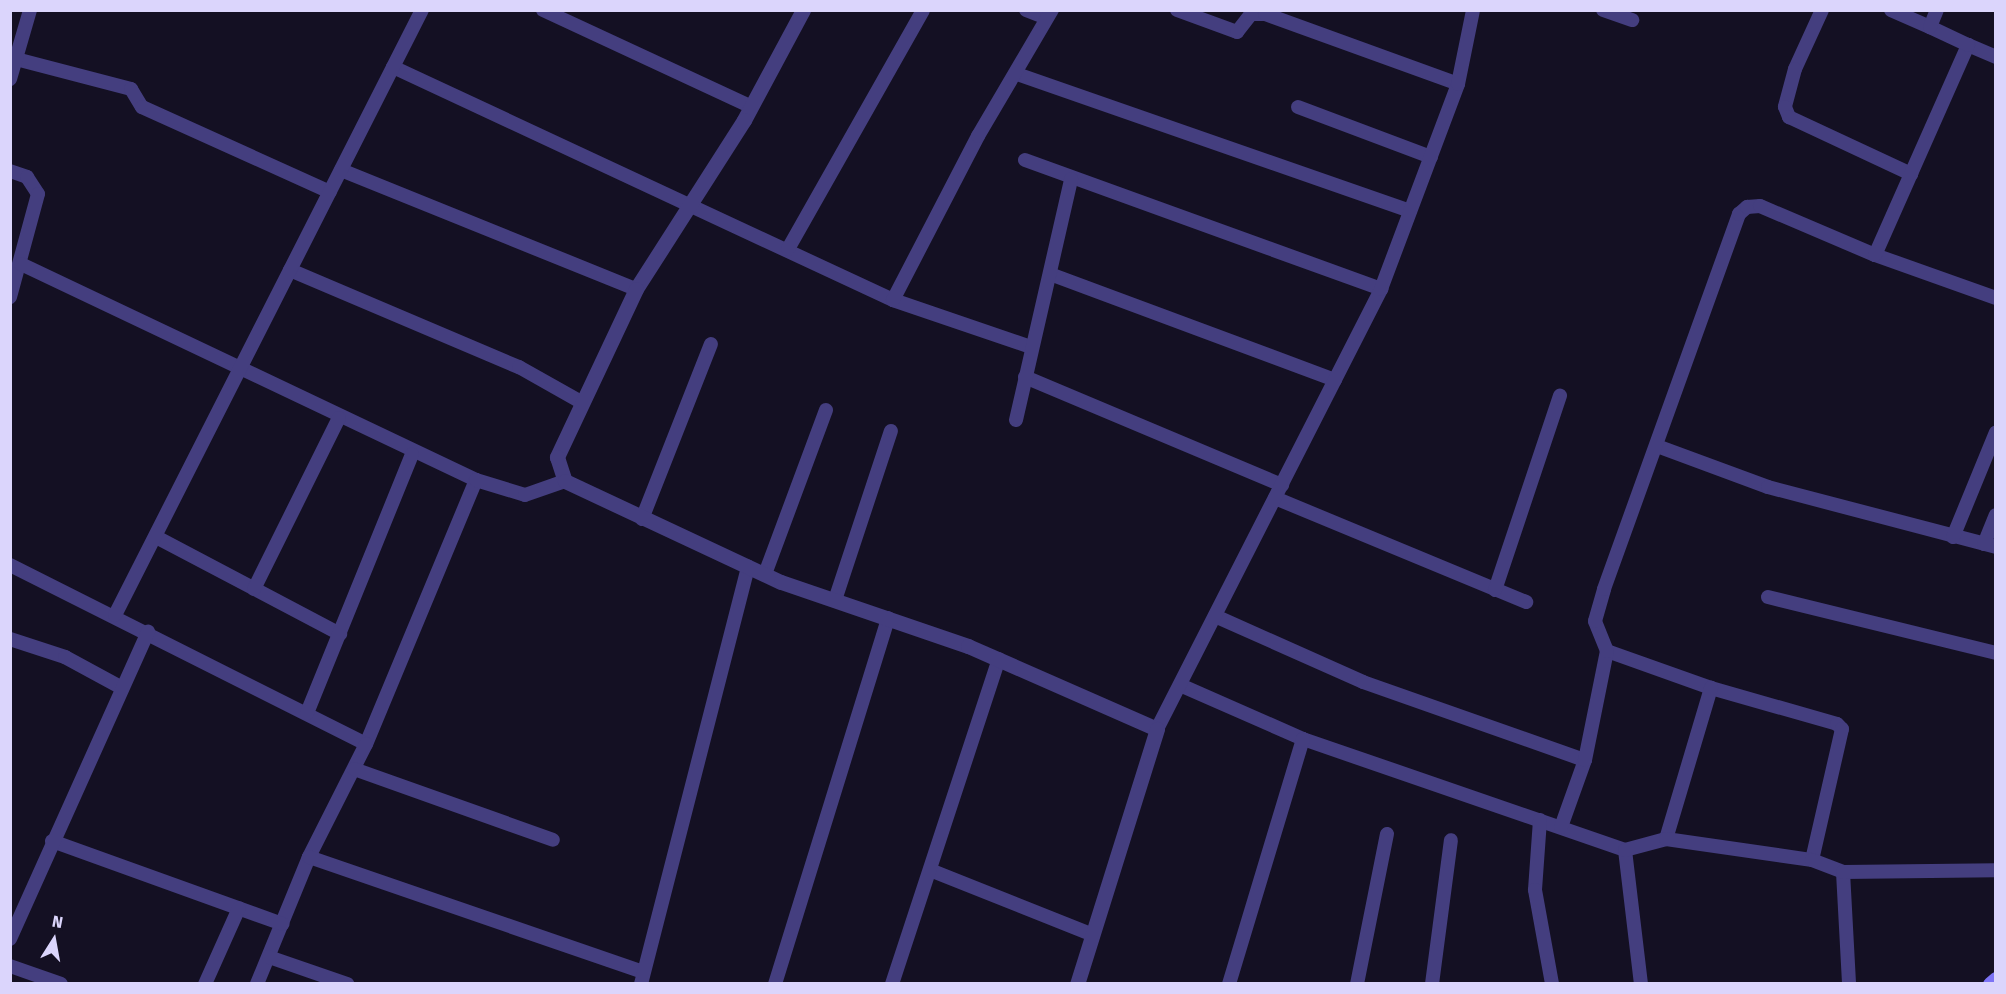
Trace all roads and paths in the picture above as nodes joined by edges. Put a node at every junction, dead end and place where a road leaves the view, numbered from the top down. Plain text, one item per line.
1 (30, 10) edge
2 (422, 10) edge
3 (543, 10) edge
4 (923, 10) edge
5 (1026, 10) edge
6 (1177, 10) edge
7 (1473, 10) edge
8 (1602, 10) edge
9 (1822, 10) edge
10 (1891, 10) edge
11 (1937, 10) edge
12 (798, 12) edge
13 (1050, 14) edge
14 (1195, 14) edge
15 (1632, 20) dead end
16 (1930, 27) junction
17 (1968, 45) junction
18 (1995, 57) edge
19 (16, 59) junction
20 (393, 67) junction
21 (1017, 74) junction
22 (10, 79) edge
23 (1458, 84) junction
24 (752, 107) junction
25 (1298, 107) dead end
26 (1431, 157) junction
27 (1025, 160) dead end
28 (341, 170) junction
29 (10, 171) edge
30 (1911, 174) junction
31 (1071, 179) junction
32 (330, 192) junction
33 (693, 204) junction
34 (1410, 211) junction
35 (788, 249) junction
36 (1875, 255) junction
37 (21, 264) junction
38 (290, 270) junction
39 (1050, 273) junction
40 (636, 289) junction
41 (1381, 289) junction
42 (10, 297) edge
43 (1995, 298) edge
44 (893, 300) junction
45 (711, 345) dead end
46 (1031, 347) junction
47 (241, 369) junction
48 (1024, 377) junction
49 (1335, 380) junction
50 (1560, 396) dead end
51 (581, 402) junction
52 (826, 410) dead end
53 (339, 418) junction
54 (1016, 420) dead end
55 (891, 431) dead end
56 (1995, 432) edge
57 (1657, 446) junction
58 (412, 454) junction
59 (476, 480) junction
60 (565, 481) junction
61 (1278, 491) junction
62 (1995, 515) edge
63 (642, 519) junction
64 (1953, 537) junction
65 (158, 538) junction
66 (1990, 546) edge
67 (10, 565) edge
68 (748, 567) junction
69 (765, 574) junction
70 (254, 589) junction
71 (1495, 590) junction
72 (1768, 597) dead end
73 (835, 600) junction
74 (1526, 602) dead end
75 (115, 615) junction
76 (1215, 616) junction
77 (888, 618) junction
78 (148, 632) junction
79 (340, 634) junction
80 (10, 639) edge
81 (1606, 651) junction
82 (1995, 653) edge
83 (999, 659) junction
84 (1180, 685) junction
85 (122, 688) junction
86 (1711, 688) junction
87 (308, 713) junction
88 (1157, 729) junction
89 (1303, 739) junction
90 (366, 744) junction
91 (1585, 760) junction
92 (354, 769) junction
93 (1540, 820) junction
94 (1561, 826) junction
95 (1387, 834) dead end
96 (1666, 839) junction
97 (553, 840) dead end
98 (1451, 840) dead end
99 (52, 841) junction
100 (1625, 850) junction
101 (309, 857) junction
102 (1812, 860) junction
103 (930, 870) junction
104 (1995, 870) edge
105 (1843, 872) junction
106 (239, 908) junction
107 (283, 924) junction
108 (1094, 935) junction
109 (10, 939) edge
110 (269, 957) junction
111 (10, 966) edge
112 (642, 978) edge
113 (1995, 980) edge
114 (62, 984) edge
115 (205, 984) edge
116 (257, 984) edge
117 (347, 984) edge
118 (775, 984) edge
119 (892, 984) edge
120 (1077, 984) edge
121 (1229, 984) edge
122 (1357, 984) edge
123 (1432, 984) edge
124 (1552, 984) edge
125 (1641, 984) edge
126 (1849, 984) edge
127 (1990, 984) edge

1 - 19 street
2 - 20 street
3 - 24 street
4 - 35 street
5 - 13 street
6 - 14 street
7 - 23 street
8 - 15 street
9 - 30 street
10 - 16 street
11 - 16 street
12 - 24 street
13 - 21 street
14 - 23 street
16 - 17 street
17 - 18 street
17 - 30 street
19 - 22 street
19 - 32 street
20 - 28 street
20 - 33 street
21 - 34 street
21 - 44 street
23 - 26 street
24 - 33 street
25 - 26 street
26 - 34 street
27 - 31 street
28 - 32 street
28 - 40 street
29 - 37 street
30 - 36 street
31 - 39 street
31 - 41 street
32 - 38 street
33 - 35 street
33 - 40 street
34 - 41 street
35 - 44 street
36 - 43 street
36 - 57 street
37 - 42 street
37 - 47 street
38 - 47 street
38 - 51 street
39 - 46 street
39 - 49 street
40 - 51 street
41 - 49 street
44 - 46 street
45 - 63 street
46 - 48 street
47 - 53 street
47 - 65 street
48 - 54 street
48 - 61 street
49 - 61 street
50 - 71 street
51 - 60 street
52 - 69 street
53 - 58 street
53 - 70 street
55 - 73 street
56 - 64 street
57 - 64 street
57 - 81 street
58 - 59 street
58 - 79 street
59 - 60 street
59 - 90 street
60 - 63 street
61 - 71 street
61 - 76 street
62 - 66 street
63 - 68 street
64 - 66 street
65 - 70 street
65 - 75 street
67 - 75 street
68 - 69 street
68 - 112 street
69 - 73 street
70 - 79 street
71 - 74 street
72 - 82 street
73 - 77 street
75 - 78 street
76 - 84 street
76 - 91 street
77 - 83 street
77 - 118 street
78 - 85 street
78 - 87 street
79 - 87 street
80 - 85 street
81 - 86 street
81 - 91 street
83 - 88 street
83 - 103 street
84 - 88 street
84 - 89 street
85 - 99 street
86 - 96 street
86 - 102 street
87 - 90 street
88 - 108 street
89 - 93 street
89 - 121 street
90 - 92 street
91 - 94 street
92 - 97 street
92 - 101 street
93 - 94 street
93 - 124 street
94 - 100 street
95 - 122 street
96 - 100 street
96 - 102 street
98 - 123 street
99 - 106 street
99 - 109 street
100 - 125 street
101 - 107 street
101 - 112 street
102 - 105 street
103 - 108 street
103 - 119 street
104 - 105 street
105 - 126 street
106 - 107 street
106 - 115 street
107 - 110 street
108 - 120 street
110 - 116 street
110 - 117 street
111 - 114 street
113 - 127 main road

